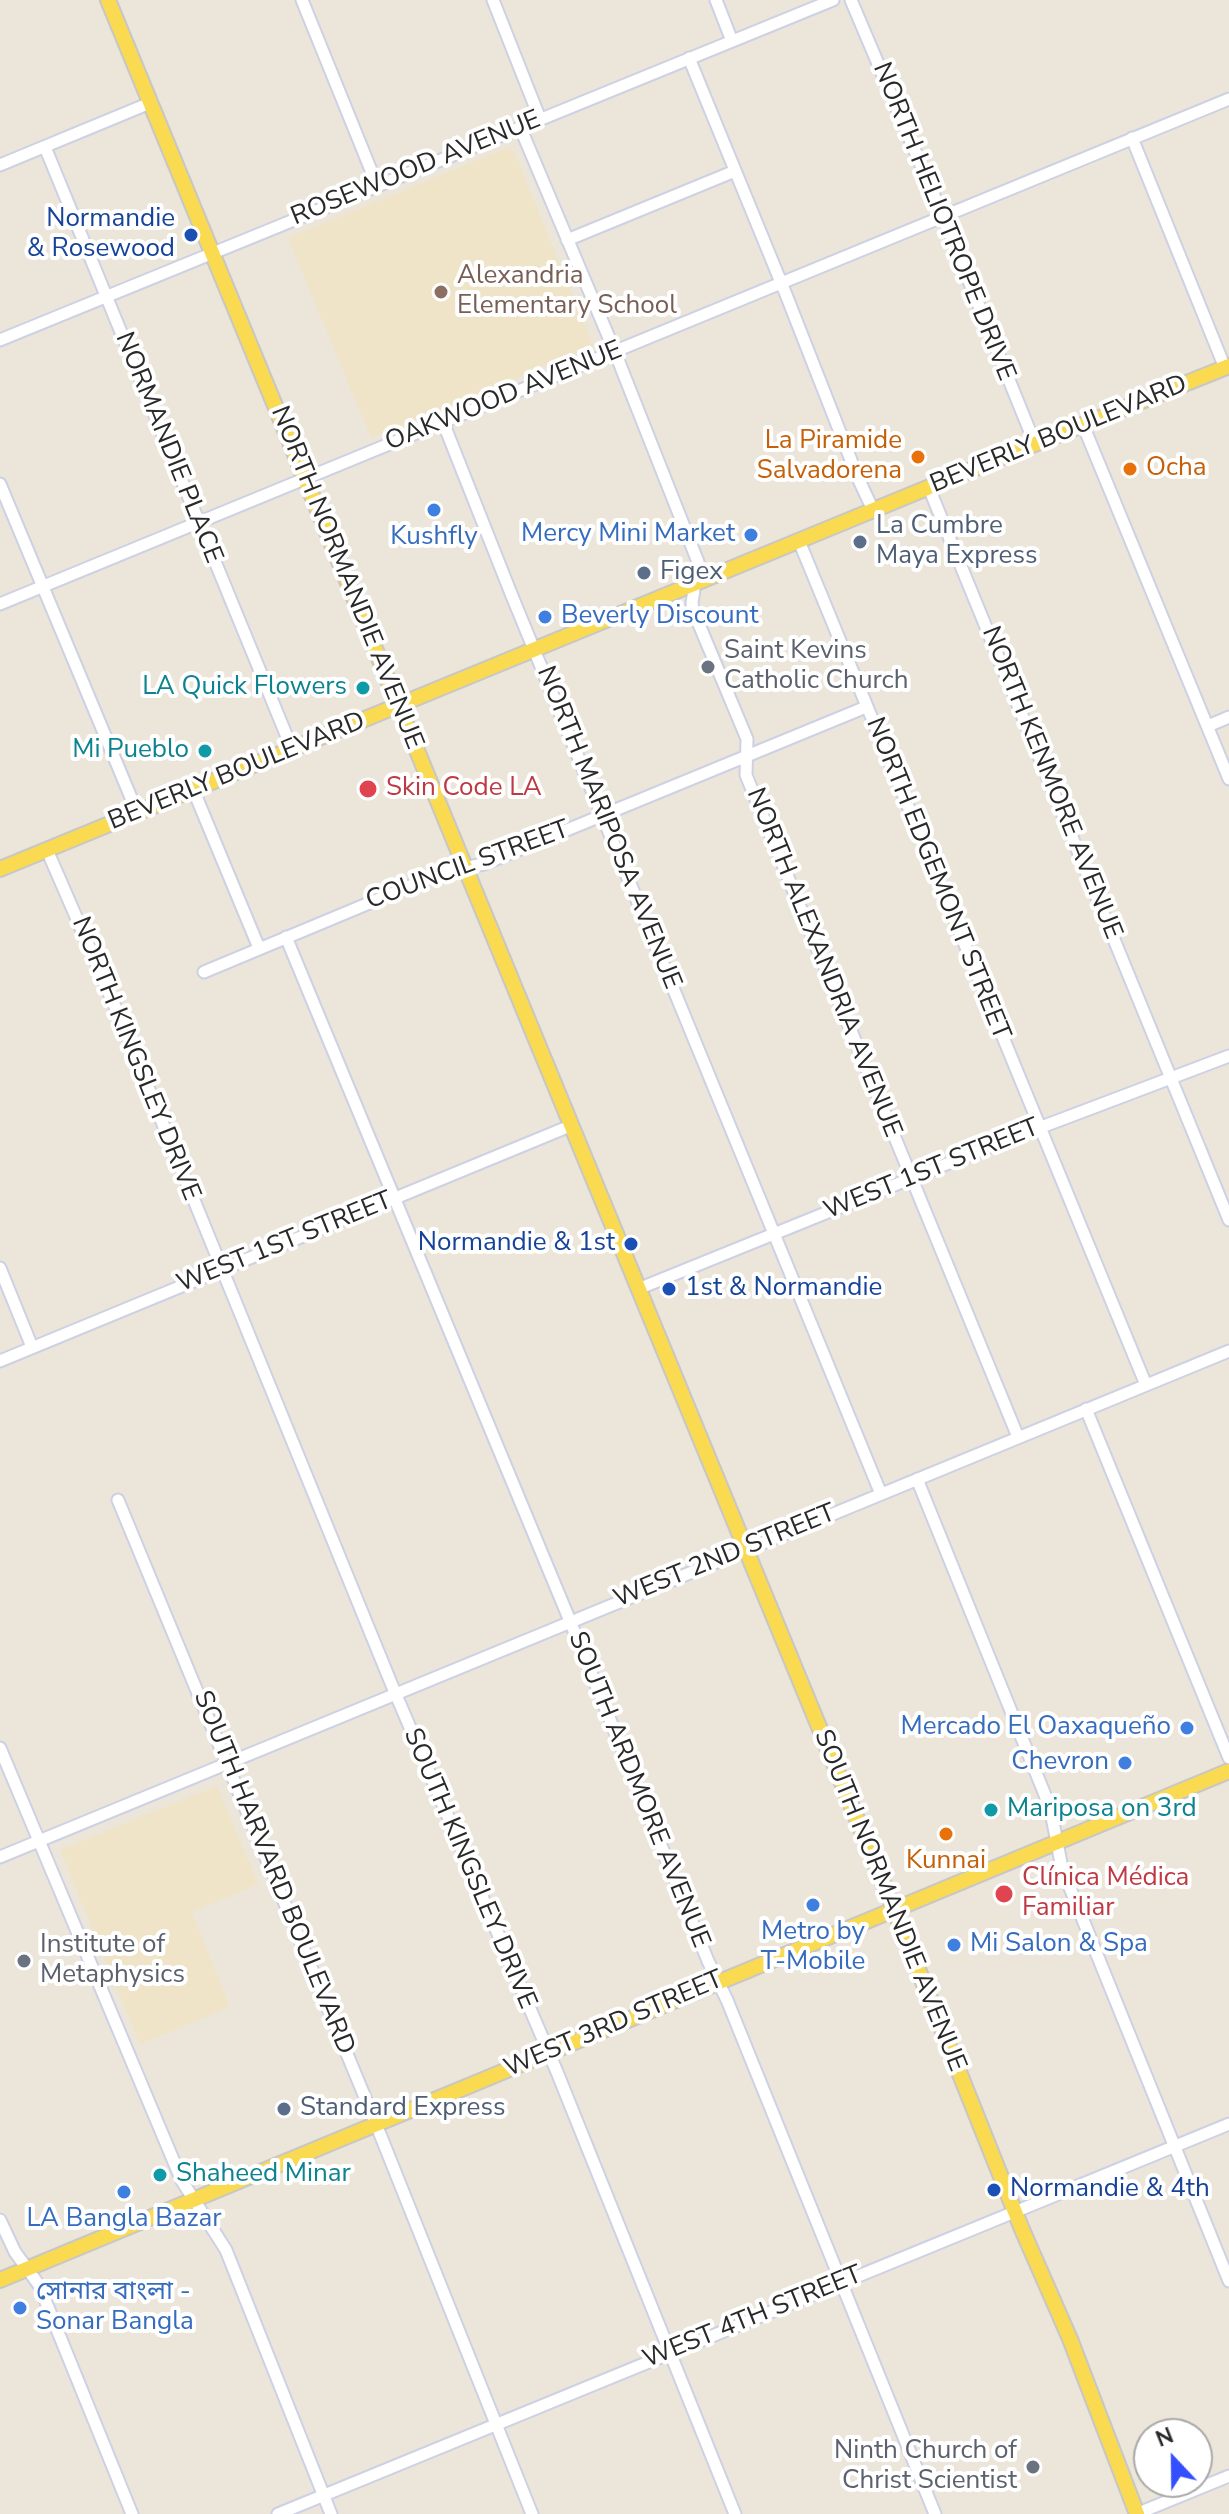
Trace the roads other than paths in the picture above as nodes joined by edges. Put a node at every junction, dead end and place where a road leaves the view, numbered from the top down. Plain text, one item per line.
1 (108, 0) edge
2 (302, 0) edge
3 (493, 0) edge
4 (716, 0) edge
5 (833, 0) edge
6 (851, 0) edge
7 (732, 41) junction
8 (689, 58) junction
9 (1229, 99) edge
10 (150, 103) junction
11 (540, 119) junction
12 (520, 127) junction
13 (1132, 138) junction
14 (45, 147) junction
15 (0, 165) edge
16 (735, 171) junction
17 (377, 185) junction
18 (943, 217) junction
19 (567, 240) junction
20 (211, 252) junction
21 (781, 283) junction
22 (105, 296) junction
23 (0, 340) edge
24 (615, 352) junction
25 (1227, 367) edge
26 (443, 422) junction
27 (1083, 425) junction
28 (1035, 444) junction
29 (306, 478) junction
30 (0, 484) edge
31 (929, 488) junction
32 (873, 510) junction
33 (199, 523) junction
34 (799, 541) junction
35 (695, 583) junction
36 (41, 586) junction
37 (0, 604) edge
38 (534, 650) junction
39 (398, 705) junction
40 (866, 707) junction
41 (1229, 717) edge
42 (1208, 726) junction
43 (292, 749) junction
44 (748, 755) junction
45 (1229, 779) edge
46 (193, 789) junction
47 (137, 812) junction
48 (603, 815) junction
49 (47, 850) junction
50 (465, 868) junction
51 (0, 869) edge
52 (286, 937) junction
53 (259, 948) junction
54 (204, 972) dead end
55 (1229, 1056) edge
56 (1171, 1079) junction
57 (570, 1126) junction
58 (1040, 1127) junction
59 (912, 1177) junction
60 (394, 1199) junction
61 (1229, 1220) edge
62 (775, 1233) junction
63 (0, 1268) edge
64 (220, 1269) junction
65 (638, 1289) junction
66 (32, 1347) junction
67 (1229, 1351) edge
68 (0, 1361) edge
69 (1146, 1385) junction
70 (1086, 1409) junction
71 (1018, 1437) junction
72 (917, 1479) junction
73 (881, 1494) junction
74 (118, 1500) dead end
75 (746, 1550) junction
76 (570, 1621) junction
77 (396, 1694) junction
78 (0, 1748) edge
79 (1229, 1758) edge
80 (228, 1763) junction
81 (1229, 1771) edge
82 (38, 1842) junction
83 (1057, 1842) junction
84 (0, 1857) edge
85 (894, 1909) junction
86 (718, 1982) junction
87 (547, 2053) junction
88 (376, 2124) junction
89 (1229, 2124) edge
90 (1174, 2146) junction
91 (195, 2199) junction
92 (1015, 2211) junction
93 (0, 2220) edge
94 (28, 2268) junction
95 (0, 2280) edge
96 (1229, 2281) edge
97 (840, 2283) junction
98 (670, 2351) junction
99 (496, 2424) junction
100 (1229, 2476) edge
101 (324, 2495) junction
102 (132, 2514) edge
103 (278, 2514) edge
104 (331, 2514) edge
105 (532, 2514) edge
106 (735, 2514) edge
107 (935, 2514) edge
108 (1137, 2514) edge

1 - 10 main road, NORTH NORMANDIE AVENUE
2 - 17 street
3 - 11 street
4 - 7 street
5 - 7 street, ROSEWOOD AVENUE
6 - 18 street, NORTH HELIOTROPE DRIVE
7 - 8 street, ROSEWOOD AVENUE
8 - 11 street, ROSEWOOD AVENUE
8 - 16 street
9 - 13 street, OAKWOOD AVENUE
10 - 14 street
10 - 20 main road, NORTH NORMANDIE AVENUE
11 - 12 street, ROSEWOOD AVENUE
12 - 17 street, ROSEWOOD AVENUE
12 - 19 street, NORTH ALEXANDRIA AVENUE
13 - 18 street, OAKWOOD AVENUE
13 - 25 street
14 - 15 street
14 - 22 street, NORMANDIE PLACE
16 - 19 street
16 - 21 street
17 - 20 street, ROSEWOOD AVENUE
18 - 21 street, OAKWOOD AVENUE
18 - 28 street, NORTH HELIOTROPE DRIVE
19 - 24 street, NORTH ALEXANDRIA AVENUE
20 - 22 street, ROSEWOOD AVENUE
20 - 29 main road, NORTH NORMANDIE AVENUE
21 - 24 street, OAKWOOD AVENUE
21 - 32 street
22 - 23 street, ROSEWOOD AVENUE
22 - 33 street, NORMANDIE PLACE
24 - 26 street, OAKWOOD AVENUE
24 - 35 street, NORTH ALEXANDRIA AVENUE
25 - 27 main road, BEVERLY BOULEVARD
26 - 29 street, OAKWOOD AVENUE
26 - 38 street, NORTH MARIPOSA AVENUE
27 - 28 main road, BEVERLY BOULEVARD
27 - 42 street
28 - 31 main road, BEVERLY BOULEVARD
29 - 33 street, OAKWOOD AVENUE
29 - 39 main road, NORTH NORMANDIE AVENUE
30 - 36 street
31 - 32 main road, BEVERLY BOULEVARD
31 - 56 street, NORTH KENMORE AVENUE
32 - 34 main road, BEVERLY BOULEVARD
33 - 36 street, OAKWOOD AVENUE
33 - 43 street, NORMANDIE PLACE
34 - 35 main road, BEVERLY BOULEVARD
34 - 40 street, NORTH EDGEMONT STREET
35 - 38 main road, BEVERLY BOULEVARD
35 - 44 street, NORTH ALEXANDRIA AVENUE
36 - 37 street, OAKWOOD AVENUE
36 - 47 street
38 - 39 main road, BEVERLY BOULEVARD
38 - 48 street, NORTH MARIPOSA AVENUE
39 - 43 main road, BEVERLY BOULEVARD
39 - 50 main road, NORTH NORMANDIE AVENUE
40 - 44 street, COUNCIL STREET
40 - 58 street, NORTH EDGEMONT STREET
41 - 42 street
42 - 45 street
43 - 46 main road, BEVERLY BOULEVARD
44 - 48 street, COUNCIL STREET
44 - 59 street, NORTH ALEXANDRIA AVENUE
46 - 47 main road, BEVERLY BOULEVARD
46 - 53 street
47 - 49 main road, BEVERLY BOULEVARD
48 - 50 street, COUNCIL STREET
48 - 62 street, NORTH MARIPOSA AVENUE
49 - 51 main road, BEVERLY BOULEVARD
49 - 64 street, NORTH KINGSLEY DRIVE
50 - 52 street, COUNCIL STREET
50 - 57 main road, NORTH NORMANDIE AVENUE
52 - 53 street, COUNCIL STREET
52 - 60 street, SOUTH ARDMORE AVENUE
53 - 54 street, COUNCIL STREET
55 - 56 street, WEST 1ST STREET
56 - 58 street, WEST 1ST STREET
56 - 61 street, NORTH KENMORE AVENUE
57 - 60 street, WEST 1ST STREET
57 - 65 main road, NORTH NORMANDIE AVENUE
58 - 59 street, WEST 1ST STREET
58 - 69 street, NORTH EDGEMONT STREET
59 - 62 street, WEST 1ST STREET
59 - 71 street, NORTH ALEXANDRIA AVENUE
60 - 64 street, WEST 1ST STREET
60 - 76 street, SOUTH ARDMORE AVENUE
62 - 65 street, WEST 1ST STREET
62 - 73 street, NORTH MARIPOSA AVENUE
63 - 66 street
64 - 66 street, WEST 1ST STREET
64 - 77 street, SOUTH KINGSLEY DRIVE
65 - 75 main road, SOUTH NORMANDIE AVENUE
66 - 68 street, WEST 1ST STREET
67 - 69 street, WEST 2ND STREET
69 - 70 street, WEST 2ND STREET
70 - 71 street, WEST 2ND STREET
70 - 79 street
71 - 72 street, WEST 2ND STREET
72 - 73 street, WEST 2ND STREET
72 - 83 street
73 - 75 street, WEST 2ND STREET
74 - 80 street, SOUTH HARVARD BOULEVARD
75 - 76 street, WEST 2ND STREET
75 - 85 main road, SOUTH NORMANDIE AVENUE
76 - 77 street, WEST 2ND STREET
76 - 86 street, SOUTH ARDMORE AVENUE
77 - 80 street, WEST 2ND STREET
77 - 87 street, SOUTH KINGSLEY DRIVE
78 - 82 street
80 - 82 street, WEST 2ND STREET
80 - 88 street, SOUTH HARVARD BOULEVARD
81 - 83 main road, WEST 3RD STREET
82 - 84 street, WEST 2ND STREET
82 - 91 street
83 - 85 main road, WEST 3RD STREET
83 - 90 street
85 - 86 main road, WEST 3RD STREET
85 - 92 main road, SOUTH NORMANDIE AVENUE
86 - 87 main road, WEST 3RD STREET
86 - 97 street, SOUTH ARDMORE AVENUE
87 - 88 main road, WEST 3RD STREET
87 - 98 street, SOUTH KINGSLEY DRIVE
88 - 91 main road, WEST 3RD STREET
88 - 99 street, SOUTH HARVARD BOULEVARD
89 - 90 street, WEST 4TH STREET
90 - 92 street, WEST 4TH STREET
90 - 96 street
91 - 94 main road, WEST 3RD STREET
91 - 101 street
92 - 97 street, WEST 4TH STREET
92 - 108 main road, SOUTH NORMANDIE AVENUE
93 - 94 street
94 - 95 main road, WEST 3RD STREET
94 - 102 street
97 - 98 street, WEST 4TH STREET
97 - 107 street, SOUTH ARDMORE AVENUE
98 - 99 street, WEST 4TH STREET
98 - 106 street, SOUTH KINGSLEY DRIVE
99 - 101 street, WEST 4TH STREET
99 - 105 street, SOUTH HARVARD BOULEVARD
100 - 108 street
101 - 103 street, WEST 4TH STREET
101 - 104 street

